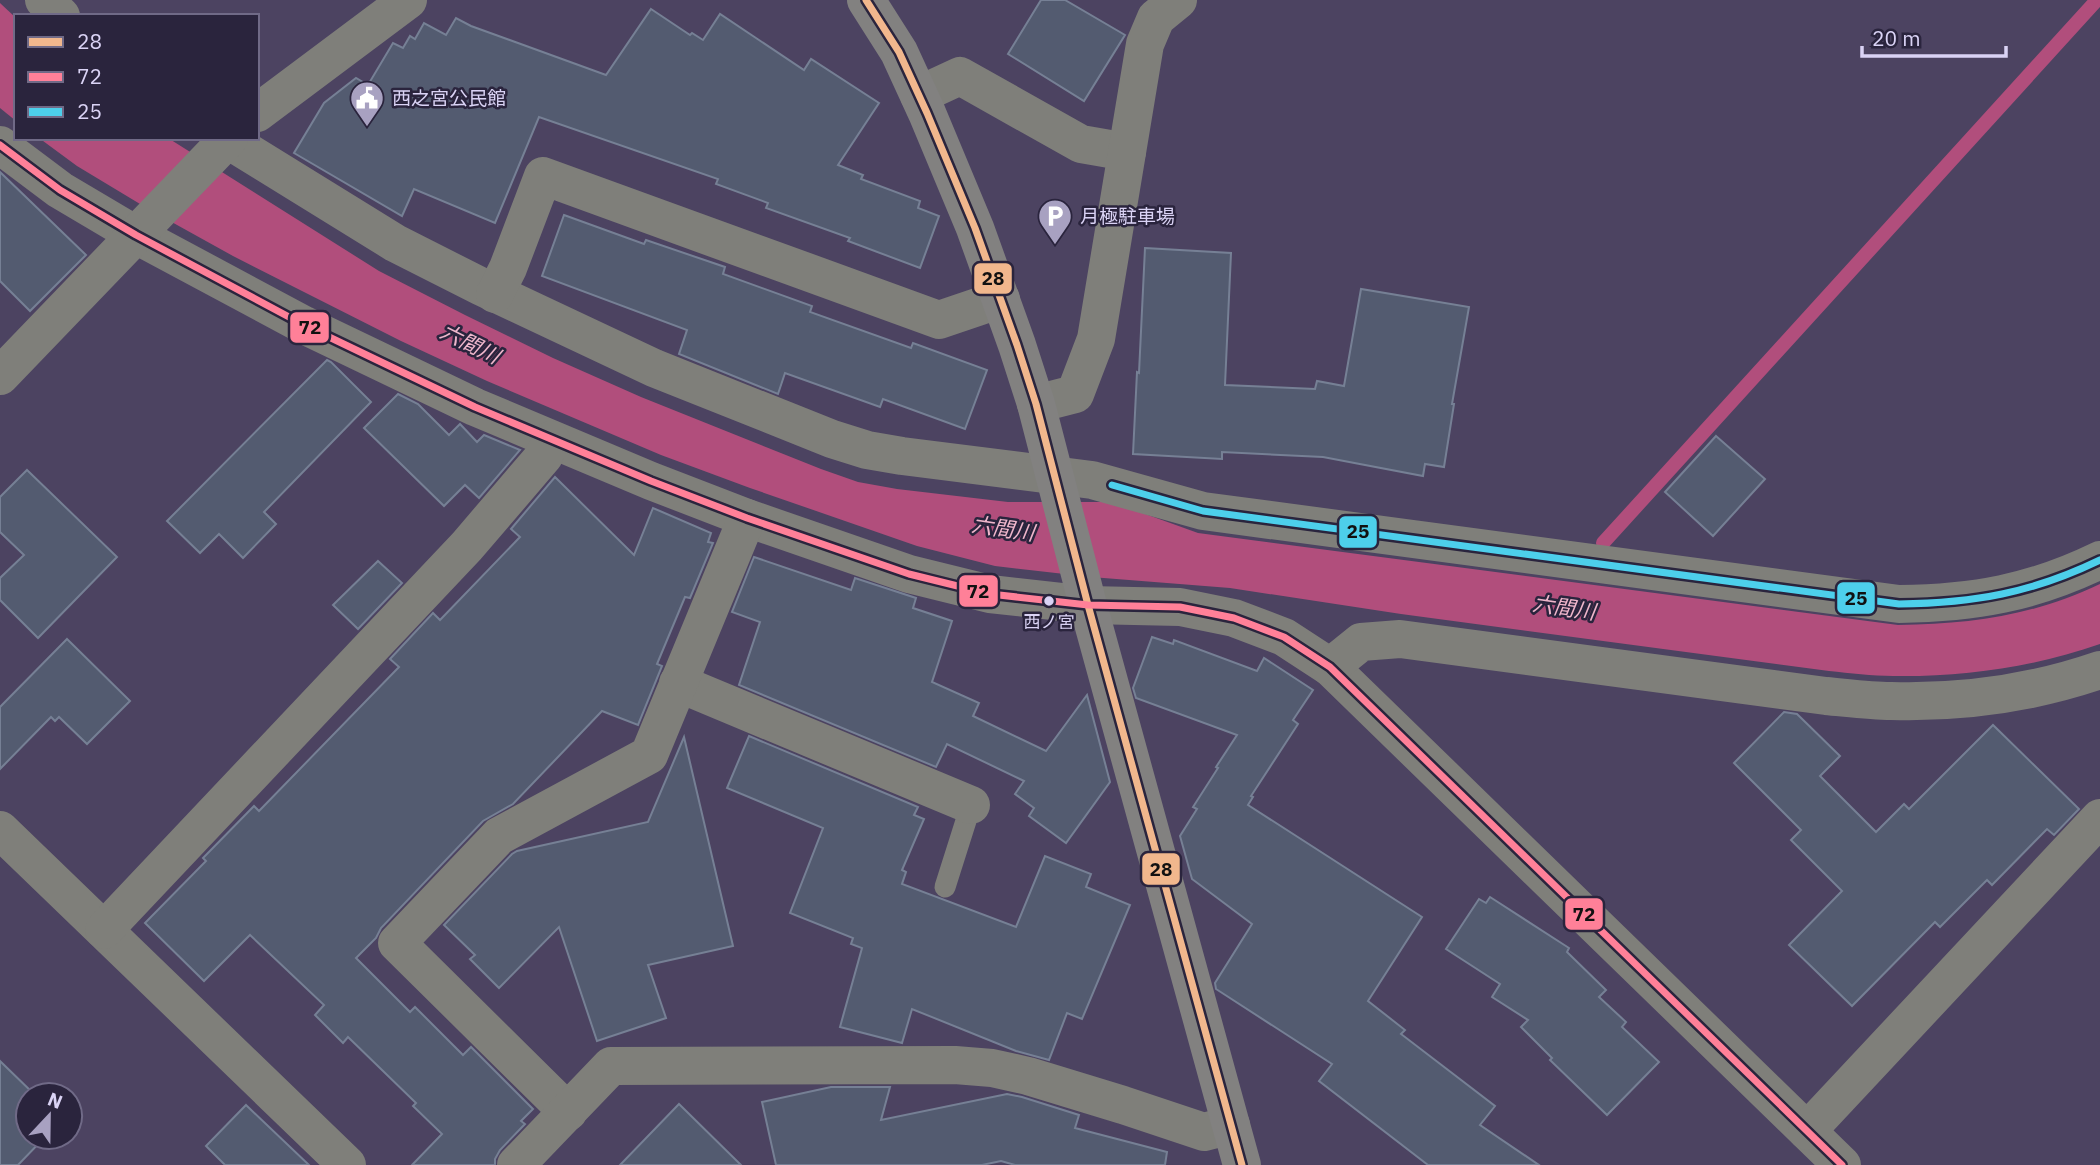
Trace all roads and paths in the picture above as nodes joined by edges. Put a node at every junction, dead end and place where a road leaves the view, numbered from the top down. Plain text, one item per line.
1 (408, 0) edge
2 (866, 0) edge
3 (1178, 0) edge
4 (919, 95) junction
5 (259, 112) edge
6 (225, 142) edge
7 (0, 145) edge
8 (1127, 152) junction
9 (142, 228) junction
10 (495, 294) junction
11 (1001, 299) junction
12 (0, 376) edge
13 (1036, 404) junction
14 (551, 440) junction
15 (1055, 481) junction
16 (747, 518) junction
17 (2100, 560) edge
18 (1085, 595) junction
19 (1330, 667) junction
20 (2100, 670) edge
21 (678, 683) junction
22 (971, 805) joint
23 (2100, 818) edge
24 (0, 830) edge
25 (945, 887) dead end
26 (104, 930) junction
27 (568, 1112) junction
28 (1231, 1125) junction
29 (1807, 1131) junction
30 (347, 1165) edge
31 (516, 1165) edge
32 (1242, 1165) edge
33 (1842, 1165) edge

1 - 5 street
2 - 4 street
3 - 8 street
4 - 8 street
4 - 11 street
6 - 9 street
6 - 10 street
7 - 9 street
8 - 13 street
9 - 12 street
9 - 14 street
10 - 11 street
10 - 15 street
11 - 13 street
13 - 15 street
14 - 16 street
14 - 26 street
15 - 17 street
15 - 18 street
16 - 18 street
16 - 21 street
18 - 19 street
18 - 28 street
19 - 20 street
19 - 29 street
21 - 22 street
21 - 27 street
22 - 25 lane
23 - 29 street
24 - 26 street
26 - 30 street
27 - 28 street
27 - 31 street
28 - 32 street
29 - 33 street

